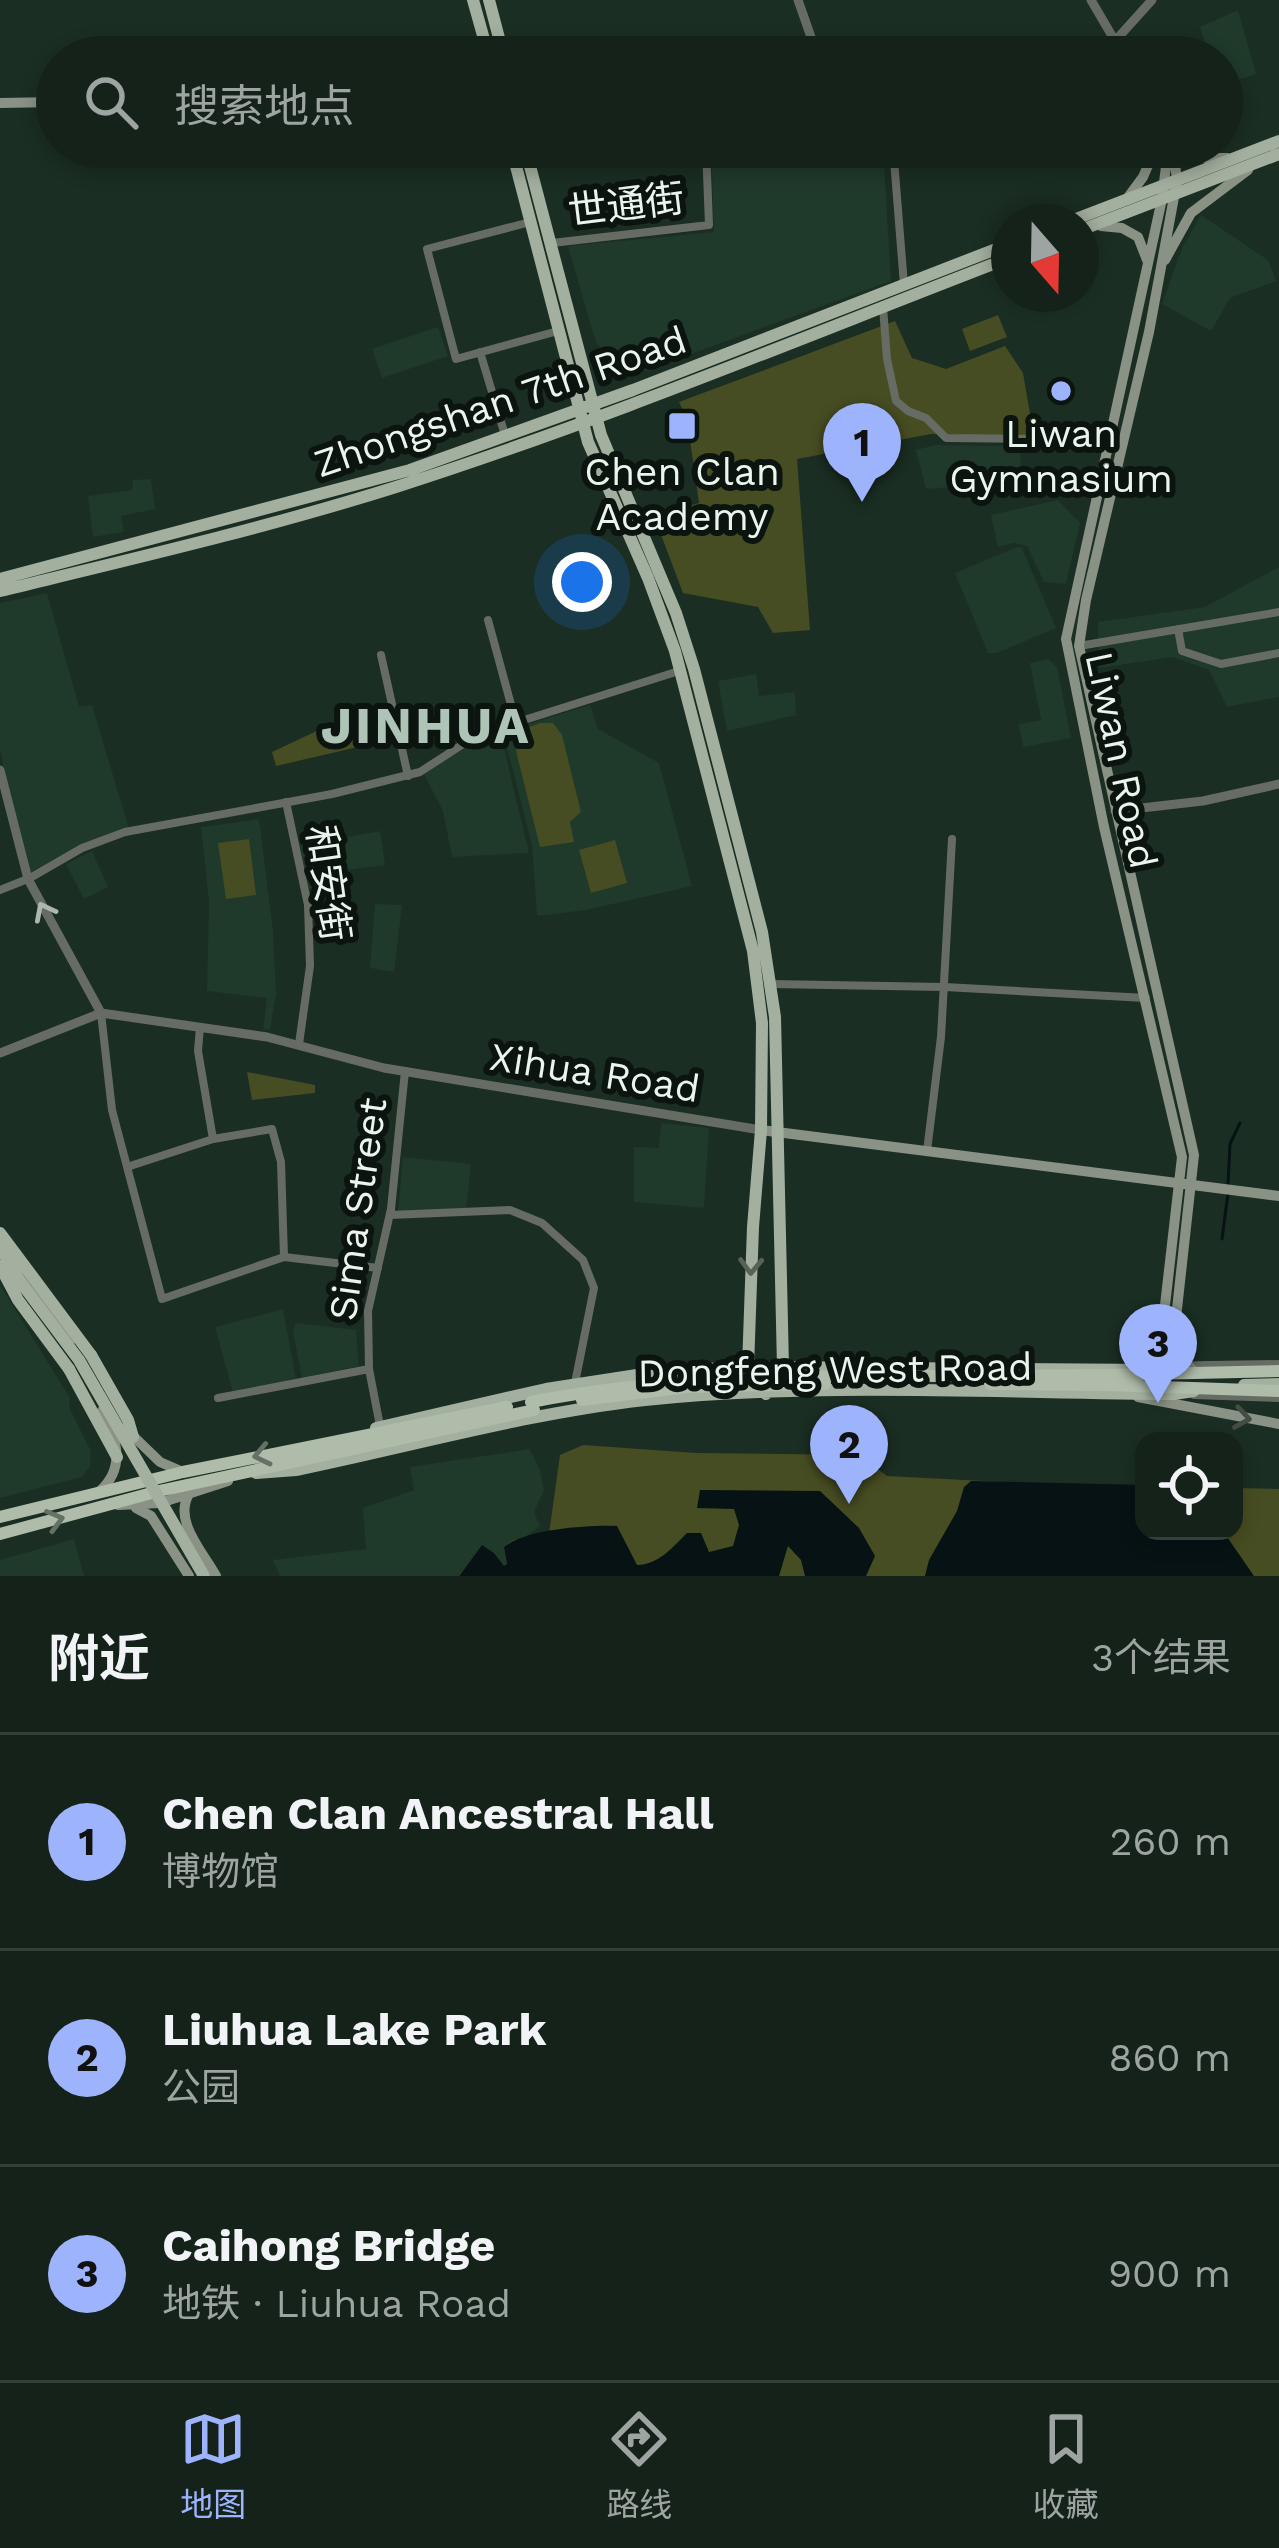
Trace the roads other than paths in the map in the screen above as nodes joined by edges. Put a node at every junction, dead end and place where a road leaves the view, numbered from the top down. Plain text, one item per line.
1 (473, 0) edge
2 (489, 0) edge
3 (798, 0) edge
4 (1091, 0) edge
5 (1152, 0) edge
6 (483, 36) edge
7 (498, 36) edge
8 (811, 36) edge
9 (1111, 36) edge
10 (1119, 36) edge
11 (36, 102) edge
12 (0, 103) edge
13 (1279, 141) edge
14 (1248, 153) junction
15 (1243, 154) edge
16 (1279, 154) edge
17 (1243, 155) edge
18 (1261, 161) junction
19 (1243, 167) edge
20 (517, 168) edge
21 (530, 168) edge
22 (707, 168) edge
23 (895, 168) edge
24 (1148, 168) edge
25 (1166, 168) edge
26 (1171, 168) edge
27 (1216, 168) edge
28 (1239, 168) edge
29 (1169, 190) junction
30 (1123, 202) junction
31 (1099, 211) edge
32 (531, 222) junction
33 (1099, 222) edge
34 (1099, 226) edge
35 (550, 243) junction
36 (991, 251) edge
37 (991, 265) edge
38 (1147, 268) junction
39 (904, 285) junction
40 (1157, 286) junction
41 (884, 306) junction
42 (560, 330) junction
43 (481, 352) junction
44 (649, 391) junction
45 (587, 412) junction
46 (506, 436) junction
47 (1112, 439) junction
48 (0, 579) edge
49 (0, 591) edge
50 (1279, 612) edge
51 (488, 620) dead end
52 (1178, 629) junction
53 (1079, 646) junction
54 (1279, 652) edge
55 (381, 656) dead end
56 (680, 670) junction
57 (516, 723) junction
58 (0, 770) edge
59 (407, 776) junction
60 (1279, 784) edge
61 (286, 802) junction
62 (1108, 812) junction
63 (952, 839) dead end
64 (28, 879) junction
65 (0, 890) edge
66 (770, 983) junction
67 (945, 987) junction
68 (1147, 998) junction
69 (101, 1013) junction
70 (200, 1027) junction
71 (298, 1044) junction
72 (0, 1053) edge
73 (405, 1071) junction
74 (761, 1101) junction
75 (777, 1102) junction
76 (761, 1130) junction
77 (778, 1133) junction
78 (214, 1139) junction
79 (927, 1150) junction
80 (1188, 1156) junction
81 (127, 1167) junction
82 (1185, 1182) junction
83 (1279, 1196) edge
84 (390, 1215) junction
85 (0, 1232) edge
86 (0, 1247) edge
87 (284, 1257) junction
88 (0, 1262) edge
89 (378, 1268) junction
90 (11, 1277) junction
91 (0, 1287) edge
92 (1185, 1365) junction
93 (748, 1367) junction
94 (782, 1367) junction
95 (1129, 1367) junction
96 (866, 1368) junction
97 (974, 1368) junction
98 (369, 1369) junction
99 (684, 1370) junction
100 (1210, 1377) junction
101 (1279, 1381) edge
102 (575, 1383) junction
103 (866, 1393) junction
104 (974, 1393) junction
105 (766, 1394) junction
106 (1123, 1394) junction
107 (685, 1397) junction
108 (218, 1398) dead end
109 (532, 1406) junction
110 (1279, 1424) edge
111 (380, 1427) junction
112 (134, 1437) junction
113 (340, 1439) junction
114 (117, 1451) junction
115 (183, 1472) junction
116 (256, 1473) junction
117 (98, 1492) junction
118 (190, 1493) junction
119 (109, 1505) junction
120 (0, 1517) edge
121 (0, 1534) edge
122 (198, 1545) junction
123 (174, 1551) junction
124 (189, 1576) edge
125 (204, 1576) edge
126 (216, 1576) edge

1 - 6 main road
2 - 7 main road
3 - 8 street
4 - 9 street
5 - 10 street
11 - 12 main road
13 - 14 main road
14 - 15 main road
14 - 17 main road
16 - 18 main road
18 - 19 main road
18 - 40 main road
20 - 32 main road
21 - 35 main road
22 - 35 street, 世通街
23 - 39 street
24 - 30 main road
25 - 29 main road, Liwan Road
26 - 29 main road, Liwan Road
27 - 29 main road
28 - 29 main road
29 - 30 main road
29 - 33 main road
29 - 38 main road, Liwan Road
29 - 40 main road, Liwan Road
30 - 31 main road
32 - 42 main road
32 - 43 street
34 - 38 main road
35 - 45 main road
36 - 39 main road, Zhongshan 7th Road
37 - 41 main road, Zhongshan 7th Road
38 - 47 main road, Liwan Road
39 - 44 main road, Zhongshan 7th Road
40 - 53 main road, Liwan Road
41 - 44 main road, Zhongshan 7th Road
41 - 47 street
42 - 43 street
42 - 45 main road
43 - 46 street
44 - 45 main road, Zhongshan 7th Road
45 - 46 main road, Zhongshan 7th Road
45 - 49 main road, Zhongshan 7th Road
45 - 56 main road
45 - 66 main road
46 - 48 main road, Zhongshan 7th Road
47 - 62 main road, Liwan Road
50 - 52 street
51 - 57 street
52 - 53 street
52 - 54 street
53 - 62 main road, Liwan Road
55 - 59 street
56 - 57 street
56 - 74 main road
57 - 59 street
58 - 64 street
59 - 61 street
60 - 62 street
61 - 64 street
61 - 71 street, 和安街
62 - 68 main road, Liwan Road
62 - 80 main road, Liwan Road
63 - 67 street
64 - 65 street
69 -> 64 street
66 - 67 street
66 - 75 main road
67 - 68 street
67 - 79 street
68 - 80 main road, Liwan Road
69 - 70 street, Xihua Road
69 - 72 street, Xihua Road
69 - 81 street
70 - 71 street, Xihua Road
70 - 78 street
71 - 73 street, Xihua Road
73 - 76 street, Xihua Road
73 - 84 street, Sima Street
74 - 75 street
74 - 76 main road
75 - 77 main road
76 - 77 main road, Xihua Road
76 -> 93 main road
77 - 79 main road, Xihua Road
77 - 94 main road
78 - 81 street
78 - 87 street
79 - 82 main road, Xihua Road
80 - 82 main road, Liwan Road
81 - 87 street
82 - 83 main road, Xihua Road
82 - 92 main road, Liwan Road
82 - 95 main road, Liwan Road
84 - 89 street, Sima Street
84 - 102 street
85 - 112 main road
85 - 112 main road, bridge
86 - 125 main road, bridge
87 - 89 street
88 - 90 main road
88 - 114 main road, bridge
89 - 98 street, Sima Street
90 - 91 street
90 - 114 main road
92 - 95 street, Dongfeng West Road
92 - 100 main road
92 - 101 street, Dongfeng West Road
93 - 94 main road, Dongfeng West Road
93 - 99 main road, Dongfeng West Road
93 - 105 main road
94 - 96 main road, Dongfeng West Road
94 - 105 main road
95 - 97 main road, Dongfeng West Road
95 - 100 main road
96 - 97 main road, Dongfeng West Road
96 - 103 street
97 - 104 street
98 - 108 street
98 - 111 street, Sima Street
99 - 102 main road, Dongfeng West Road
99 - 107 street
100 - 101 main road
101 - 106 main road, Dongfeng West Road
101 - 109 highway, bridge
102 - 111 main road, Dongfeng West Road
103 - 104 main road, Dongfeng West Road
103 - 105 main road, Dongfeng West Road
104 - 106 main road, Dongfeng West Road
105 - 107 main road, Dongfeng West Road
106 -> 110 main road
107 - 116 main road, Dongfeng West Road
109 - 113 highway, Dongfeng West Road
109 - 116 highway, Dongfeng West Road
111 - 113 main road, Dongfeng West Road
112 - 114 main road
112 - 115 main road
113 -> 115 highway, Dongfeng West Road
114 - 117 main road
115 - 117 highway, Dongfeng West Road
116 - 118 main road
116 - 119 highway, Dongfeng West Road
117 - 120 highway, Dongfeng West Road
118 - 119 main road
118 - 122 main road
121 -> 119 highway, Dongfeng West Road
119 - 123 main road
122 - 123 main road
122 - 126 main road
123 - 124 main road

